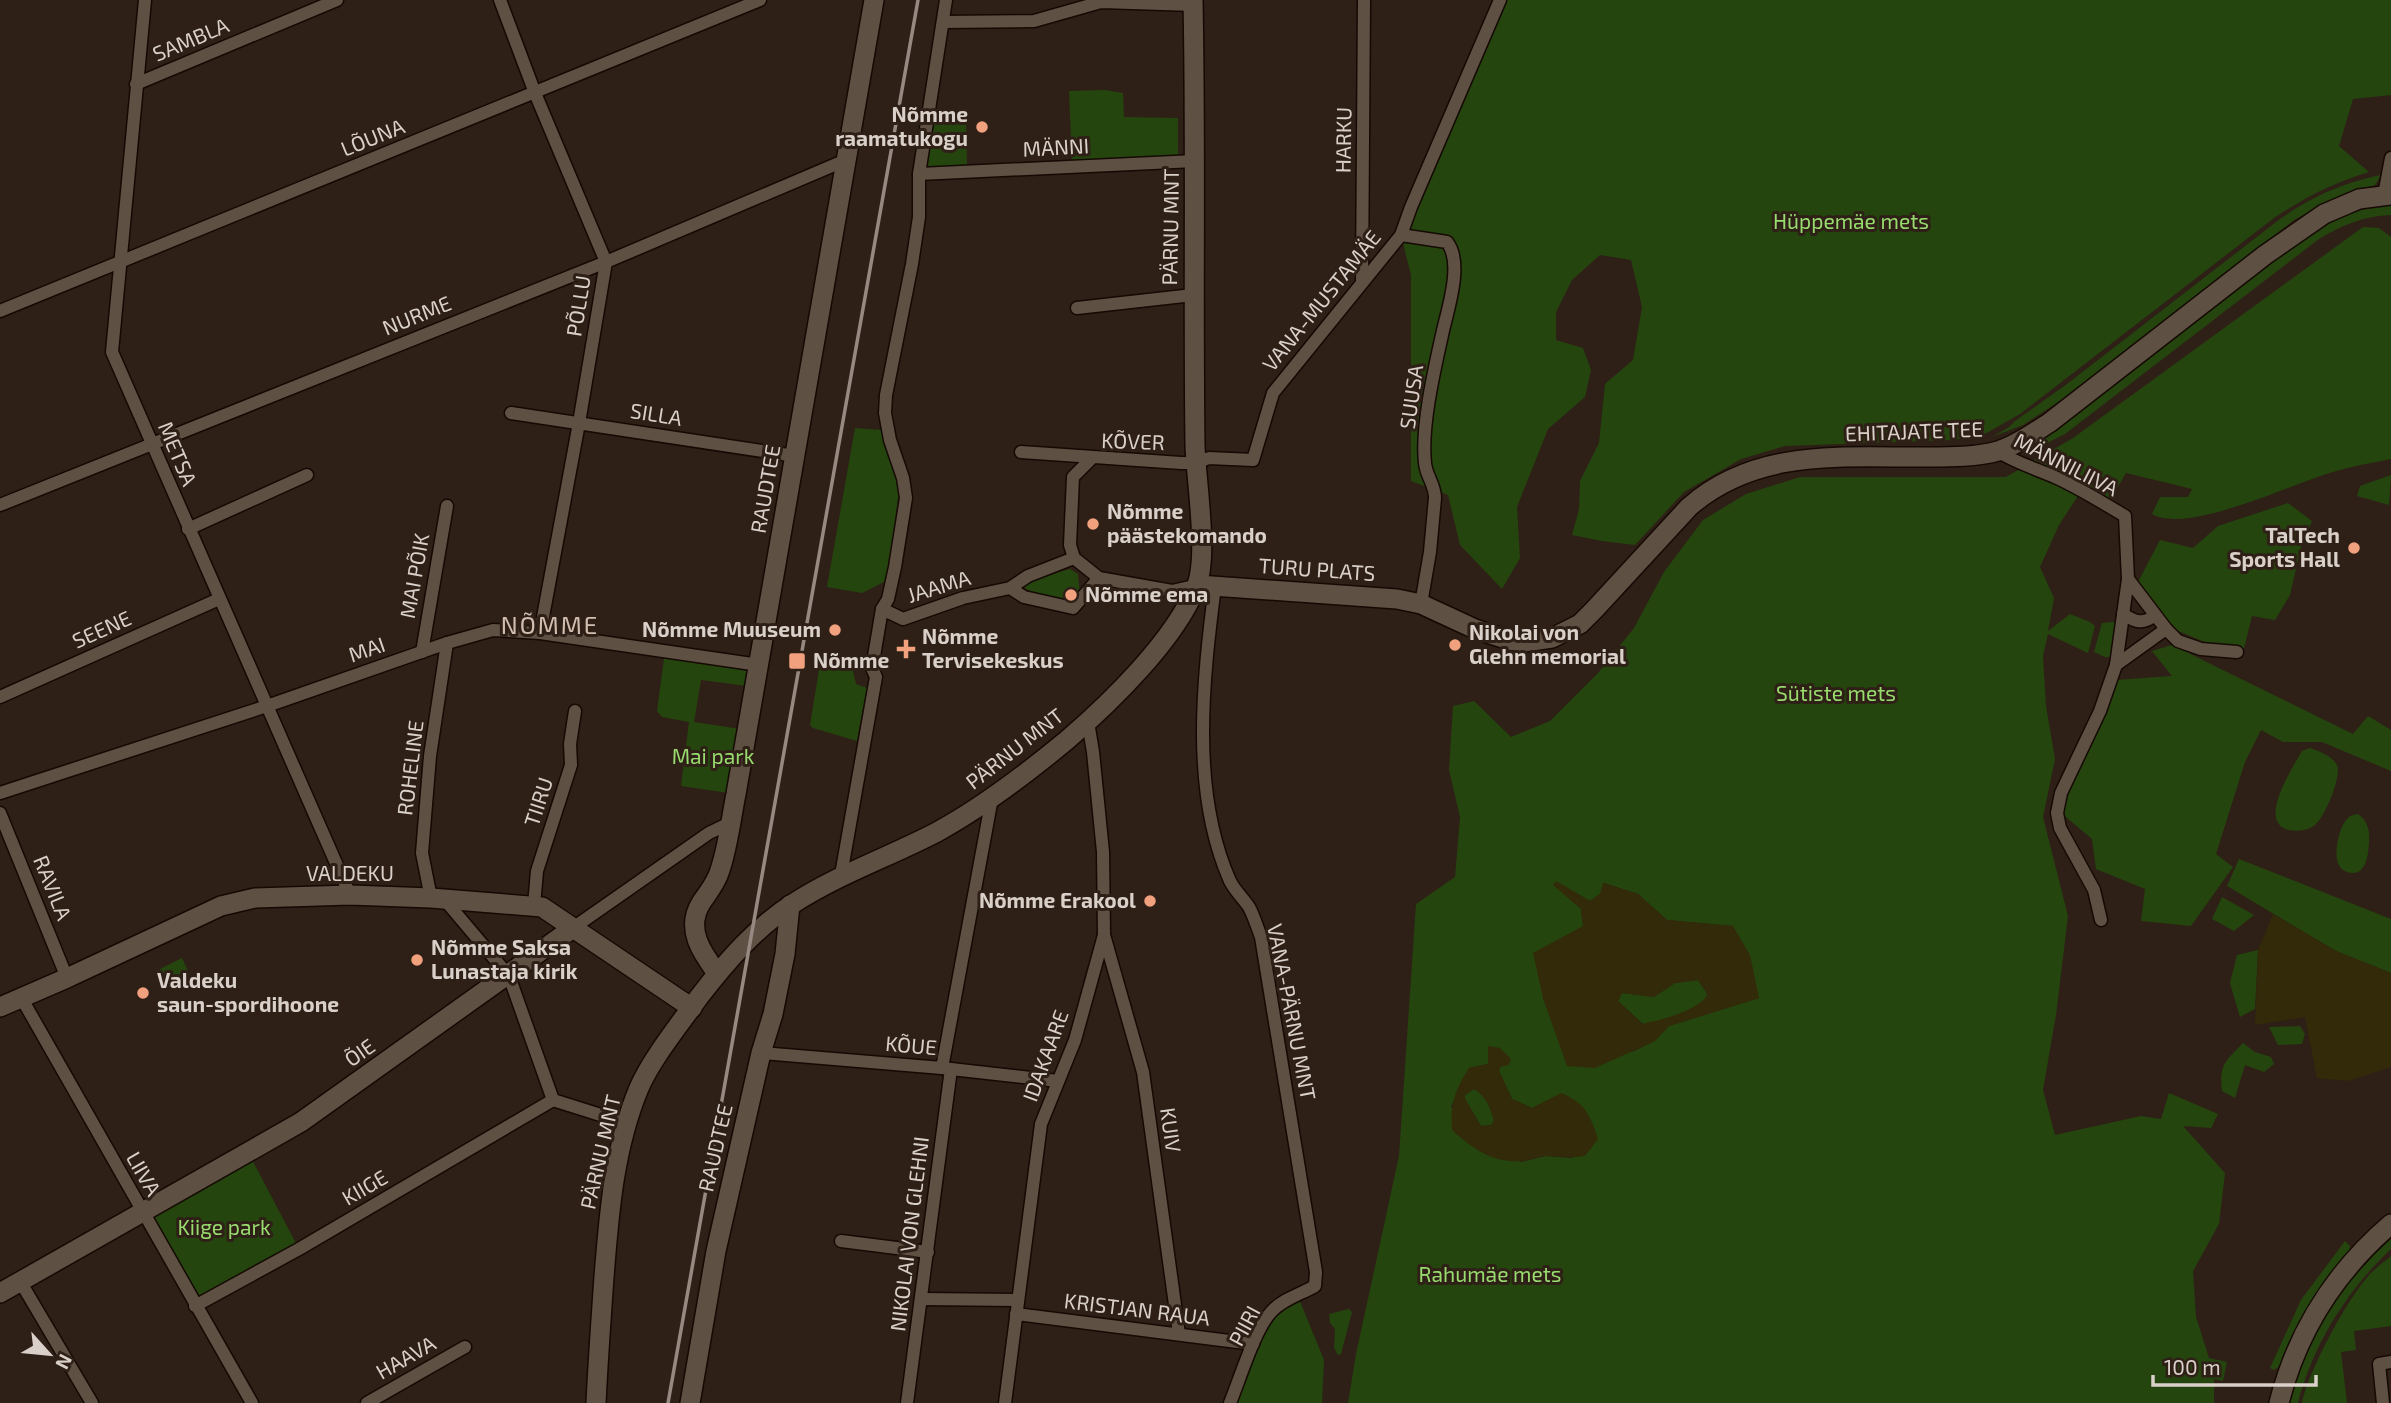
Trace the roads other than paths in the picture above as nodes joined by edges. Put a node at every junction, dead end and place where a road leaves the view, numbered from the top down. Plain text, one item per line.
1 (145, 0) edge
2 (338, 0) edge
3 (500, 0) edge
4 (760, 0) edge
5 (874, 0) edge
6 (946, 0) edge
7 (1364, 0) edge
8 (1500, 0) edge
9 (1194, 2) edge
10 (943, 22) junction
11 (136, 83) junction
12 (535, 93) junction
13 (2391, 158) edge
14 (846, 160) junction
15 (1195, 161) junction
16 (919, 174) junction
17 (2388, 195) edge
18 (1401, 235) junction
19 (120, 261) junction
20 (606, 261) junction
21 (1362, 281) junction
22 (1193, 295) junction
23 (1077, 308) dead end
24 (0, 311) edge
25 (511, 413) dead end
26 (579, 423) junction
27 (152, 442) junction
28 (1997, 451) junction
29 (1021, 452) dead end
30 (795, 456) junction
31 (1092, 458) junction
32 (1196, 463) junction
33 (307, 475) dead end
34 (0, 505) edge
35 (447, 506) dead end
36 (188, 529) junction
37 (1074, 558) junction
38 (1100, 578) junction
39 (2128, 579) junction
40 (1207, 585) junction
41 (1010, 588) junction
42 (219, 599) junction
43 (1426, 606) junction
44 (887, 611) junction
45 (2123, 614) junction
46 (2155, 615) junction
47 (2166, 629) junction
48 (540, 633) junction
49 (447, 643) junction
50 (422, 652) junction
51 (2237, 652) dead end
52 (759, 665) junction
53 (2116, 665) junction
54 (0, 697) edge
55 (267, 706) junction
56 (575, 711) dead end
57 (1088, 722) junction
58 (0, 793) edge
59 (992, 798) junction
60 (0, 813) edge
61 (730, 823) junction
62 (841, 875) junction
63 (349, 895) junction
64 (437, 898) junction
65 (534, 905) junction
66 (790, 905) junction
67 (2101, 920) dead end
68 (573, 928) junction
69 (1104, 935) junction
70 (718, 973) junction
71 (509, 976) junction
72 (67, 978) junction
73 (22, 999) junction
74 (0, 1007) edge
75 (692, 1008) junction
76 (761, 1052) junction
77 (946, 1068) junction
78 (1058, 1081) junction
79 (553, 1100) junction
80 (626, 1124) junction
81 (142, 1212) junction
82 (2391, 1224) edge
83 (841, 1241) dead end
84 (928, 1252) junction
85 (20, 1281) junction
86 (1315, 1286) joint
87 (0, 1293) edge
88 (922, 1299) junction
89 (1017, 1300) junction
90 (195, 1306) junction
91 (1016, 1314) junction
92 (1179, 1334) junction
93 (1253, 1344) junction
94 (465, 1347) dead end
95 (2391, 1362) edge
96 (92, 1403) edge
97 (252, 1403) edge
98 (367, 1403) edge
99 (596, 1403) edge
100 (690, 1403) edge
101 (907, 1403) edge
102 (1004, 1403) edge
103 (1230, 1403) edge
104 (2279, 1403) edge
105 (2383, 1403) edge

1 - 11 street, METSA
2 - 11 street, SAMBLA
3 - 12 street, PÕLLU
4 - 12 street, LÕUNA
5 - 14 street, RAUDTEE
6 - 10 street
7 - 21 street, HARKU
8 - 18 street, VANA-MUSTAMÄE
9 - 10 street
9 - 15 street, PÄRNU MNT
10 - 16 street
11 - 19 street, METSA
12 - 19 street, LÕUNA
12 - 20 street, PÕLLU
13 - 17 street
14 - 20 street, NURME
14 - 30 street, RAUDTEE
15 - 16 street, MÄNNI
15 - 22 street, PÄRNU MNT
16 - 44 street
17 - 28 street, EHITAJATE TEE
18 - 21 street, VANA-MUSTAMÄE
18 - 43 street, SUUSA
19 - 24 street, LÕUNA
19 - 27 street, METSA
20 - 26 street, PÕLLU
20 - 27 street, NURME
21 - 32 street, VANA-MUSTAMÄE
22 - 23 street
22 - 32 street, PÄRNU MNT
25 - 26 street, SILLA
26 - 30 street, SILLA
26 - 48 street, PÕLLU
27 - 34 street, NURME
27 - 36 street, METSA
28 - 39 street, MÄNNILIIVA
28 - 43 street, EHITAJATE TEE
29 - 31 street
30 - 52 street, RAUDTEE
31 - 32 street, KÕVER
31 - 37 street, KÕVER
32 - 40 street, PÄRNU MNT
33 - 36 street
35 - 50 street, MAI PÕIK
36 - 42 street, METSA
37 - 38 street
37 - 41 street, JAAMA
38 - 40 street
38 - 41 street
39 - 45 street
39 - 46 street
40 - 43 street, TURU PLATS
40 - 57 street, PÄRNU MNT
40 - 86 street, VANA-PÄRNU MNT
41 - 44 street, JAAMA
42 - 54 street, SEENE
42 - 55 street, METSA
44 - 62 street
45 - 46 street
45 - 53 street
46 - 47 street
47 - 51 street
47 - 53 street
48 - 49 street, MAI
48 - 52 street, MAI
49 - 50 street, MAI
49 - 64 street, ROHELINE
50 - 55 street, MAI
52 - 61 street, RAUDTEE
53 - 67 street
55 - 58 street, MAI
55 - 63 street, METSA
56 - 65 street, TIIRU
57 - 59 street, PÄRNU MNT
57 - 69 street, IDAKAARE
59 - 62 street, PÄRNU MNT
59 - 77 street, NIKOLAI VON GLEHNI
60 - 72 street, RAVILA
61 - 68 street, ÕIE
61 - 70 street, RAUDTEE
62 - 66 street, PÄRNU MNT
63 - 64 street, VALDEKU
63 - 72 street, VALDEKU
64 - 65 street, VALDEKU
64 - 71 street, ROHELINE
65 - 68 street, VALDEKU
66 - 70 street, PÄRNU MNT
66 - 76 street, RAUDTEE
68 - 71 street, ÕIE
68 - 75 street, VALDEKU
69 - 78 street, IDAKAARE
69 - 92 street, KUIV
70 - 75 street, PÄRNU MNT
71 - 79 street, ROHELINE
71 - 81 street, ÕIE
72 - 73 street, VALDEKU
73 - 74 street, VALDEKU
73 - 81 street, LIIVA
75 - 80 street, PÄRNU MNT
76 - 77 street, KÕUE
76 - 100 street, RAUDTEE
77 - 78 street, KÕUE
77 - 84 street, NIKOLAI VON GLEHNI
78 - 89 street, IDAKAARE
79 - 80 street
79 - 90 street, KIIGE
80 - 99 street, PÄRNU MNT
81 - 85 street, ÕIE
81 - 90 street, LIIVA
82 - 104 street
83 - 84 street
84 - 88 street, NIKOLAI VON GLEHNI
85 - 87 street, ÕIE
85 - 96 street
86 - 93 street, PIIRI
88 - 89 street
88 - 101 street, NIKOLAI VON GLEHNI
89 - 91 street, IDAKAARE
90 - 97 street, LIIVA
91 - 92 street, KRISTJAN RAUA
91 - 102 street, IDAKAARE
92 - 93 street, KRISTJAN RAUA
93 - 103 street, PIIRI
94 - 98 street, HAAVA
95 - 105 street

